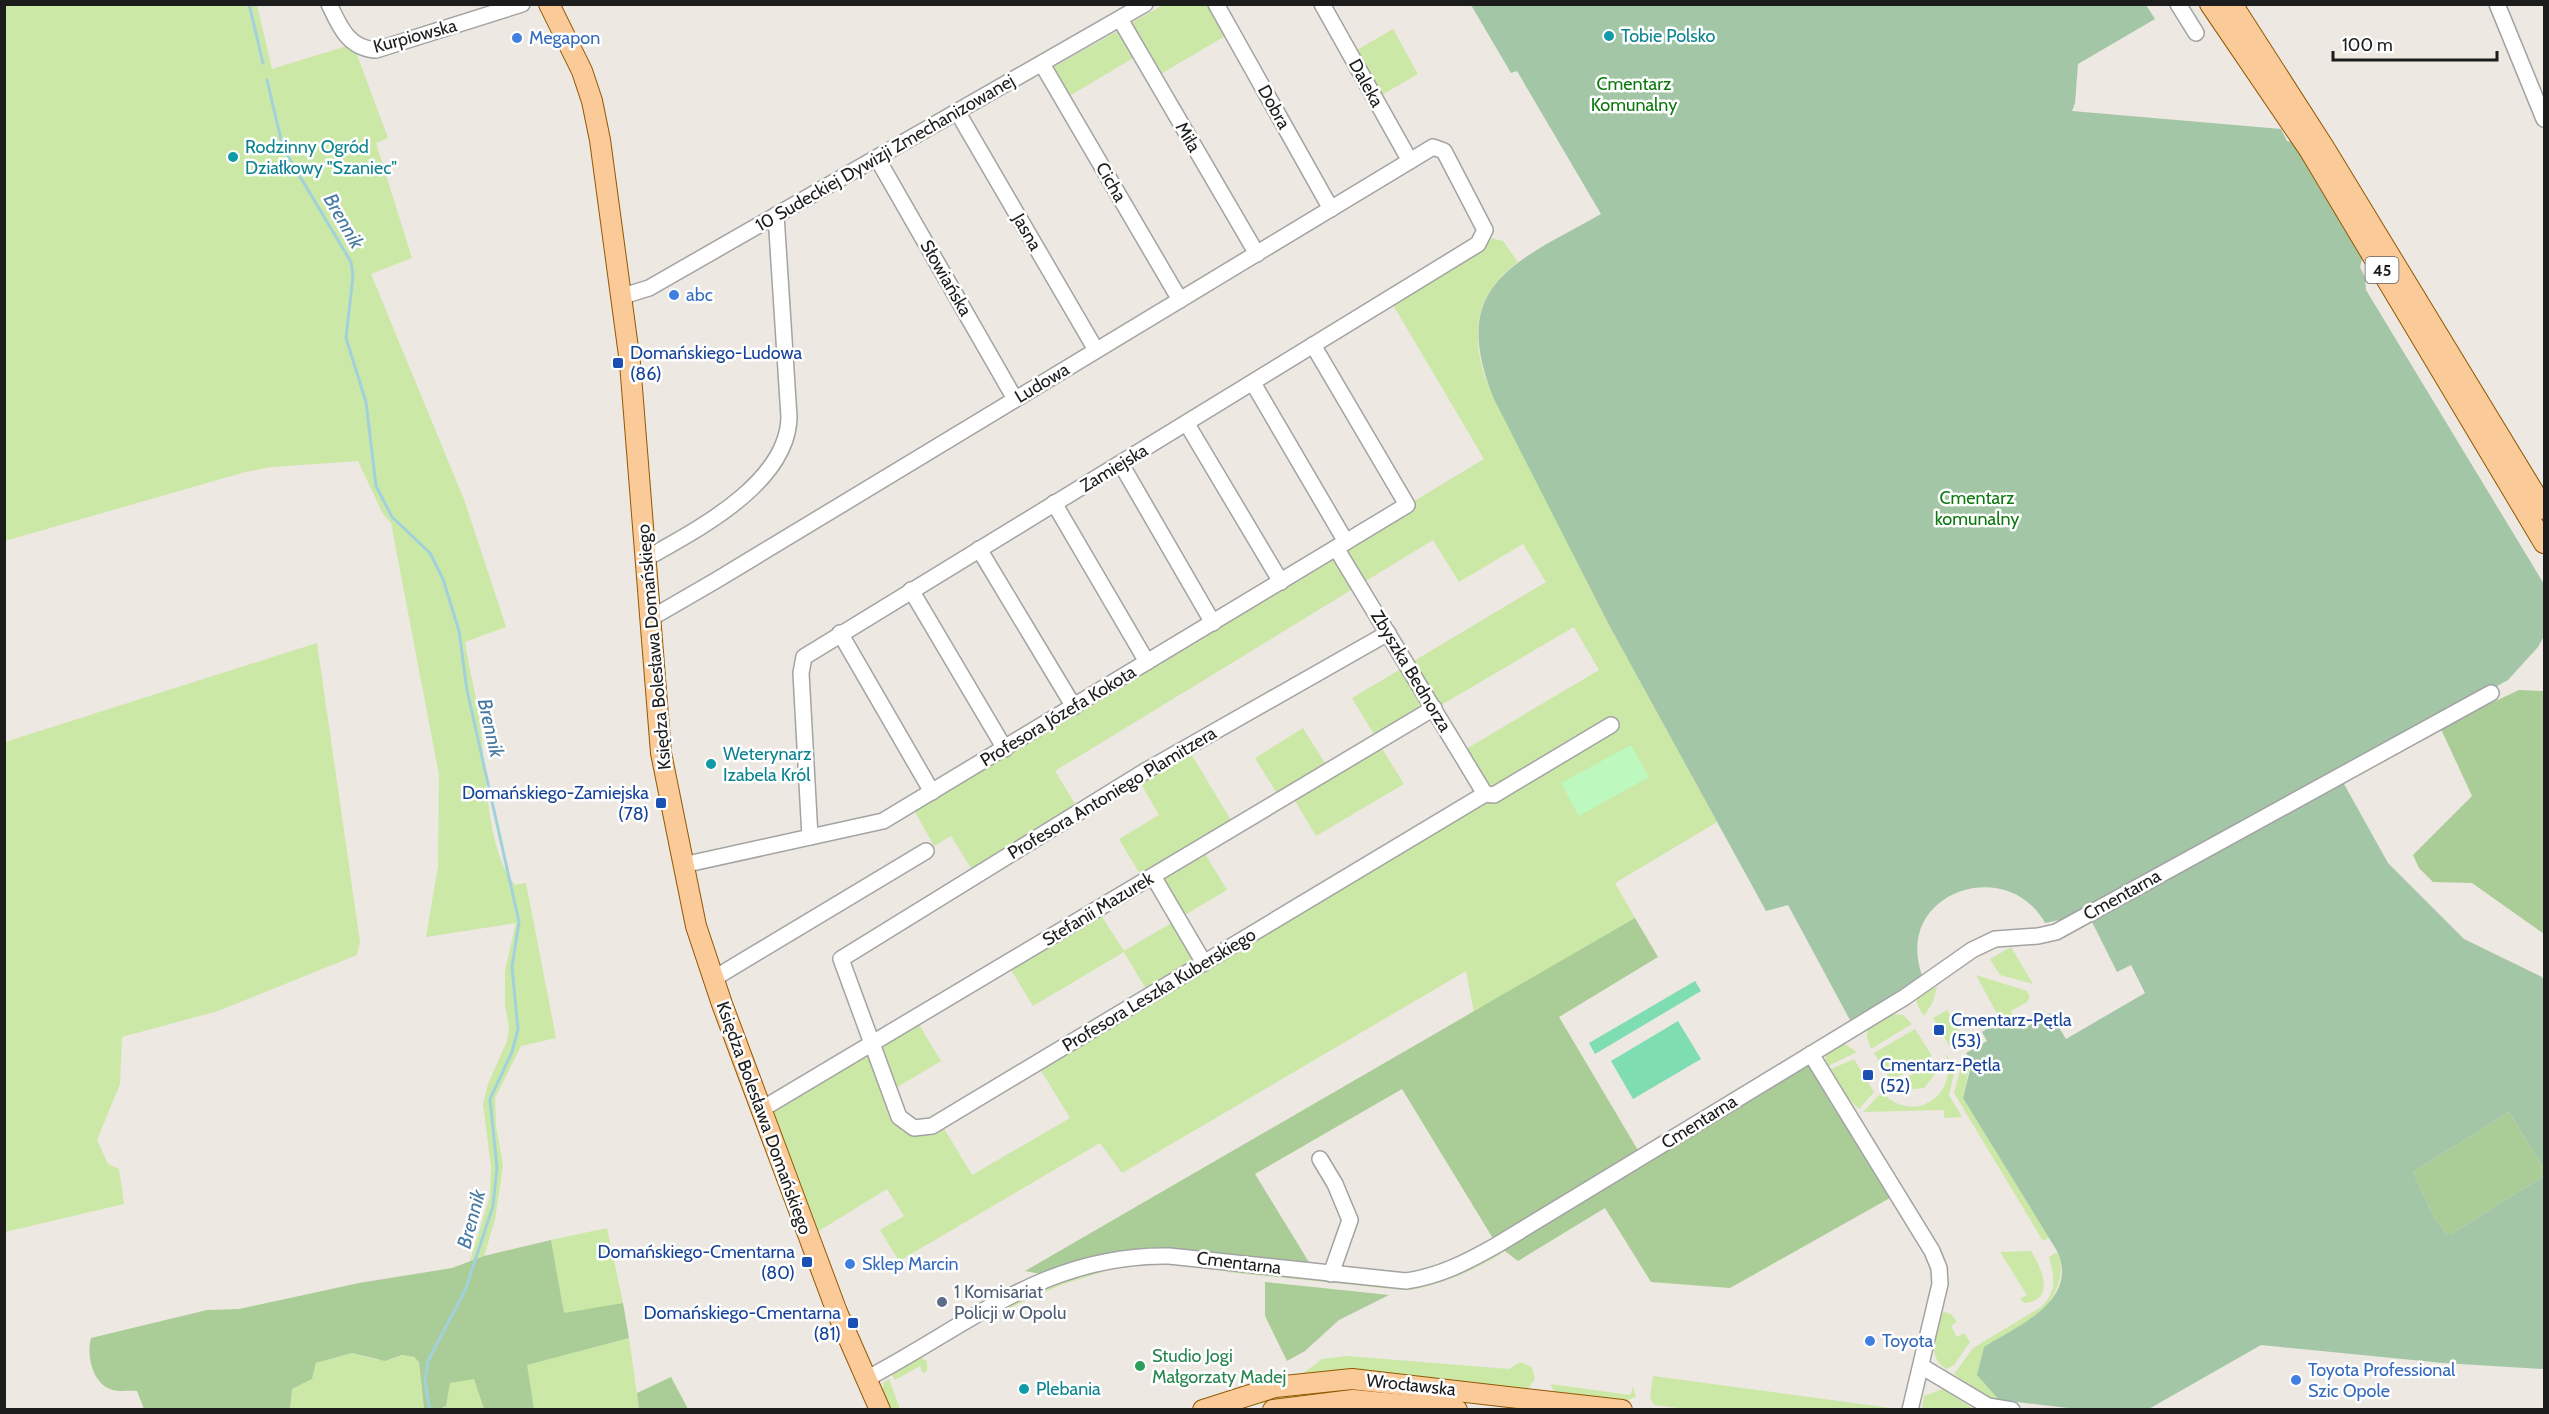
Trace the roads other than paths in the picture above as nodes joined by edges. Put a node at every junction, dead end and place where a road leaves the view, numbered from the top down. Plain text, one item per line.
1 (329, 4) edge
2 (522, 4) edge
3 (549, 4) edge
4 (1145, 4) edge
5 (1216, 4) edge
6 (1322, 4) edge
7 (2178, 4) edge
8 (2210, 4) edge
9 (2232, 4) edge
10 (2497, 4) edge
11 (1120, 19) junction
12 (2196, 33) dead end
13 (1042, 64) junction
14 (958, 113) junction
15 (2544, 118) edge
16 (1433, 147) joint
17 (877, 158) junction
18 (1410, 161) junction
19 (1331, 209) junction
20 (776, 215) junction
21 (1257, 254) junction
22 (623, 296) junction
23 (1180, 300) junction
24 (1313, 345) junction
25 (1096, 350) junction
26 (1252, 383) junction
27 (1015, 399) junction
28 (1187, 424) junction
29 (1121, 464) junction
30 (1054, 503) junction
31 (2544, 509) edge
32 (2544, 543) edge
33 (1341, 545) junction
34 (979, 549) junction
35 (645, 555) junction
36 (1281, 582) junction
37 (911, 590) junction
38 (650, 616) junction
39 (1213, 623) junction
40 (840, 633) junction
41 (1388, 633) junction
42 (1147, 662) junction
43 (2491, 693) dead end
44 (1074, 707) junction
45 (1434, 708) junction
46 (1611, 725) dead end
47 (1005, 749) junction
48 (932, 792) junction
49 (1485, 794) junction
50 (810, 837) junction
51 (926, 851) dead end
52 (683, 865) junction
53 (1153, 876) junction
54 (841, 960) joint
55 (1204, 963) junction
56 (713, 979) junction
57 (872, 1044) junction
58 (1811, 1054) junction
59 (762, 1110) junction
60 (1320, 1159) dead end
61 (1331, 1274) junction
62 (1922, 1366) junction
63 (866, 1379) junction
64 (880, 1410) edge
65 (1203, 1410) edge
66 (1273, 1410) edge
67 (1457, 1410) edge
68 (1622, 1410) edge
69 (1910, 1410) edge
70 (2012, 1410) edge

1 - 2 street, Kurpiowska
3 - 22 main road, Księdza Bolesława Domańskiego
4 - 11 street, 10 Sudeckiej Dywizji Zmechanizowanej
5 - 19 street, Dobra
6 - 18 street, Daleka
7 - 12 street
8 - 32 main road, 45
9 - 31 main road, 45
10 - 15 street
11 - 13 street, 10 Sudeckiej Dywizji Zmechanizowanej
11 - 21 street, Miła
13 - 14 street, 10 Sudeckiej Dywizji Zmechanizowanej
13 - 23 street, Cicha
14 - 17 street, 10 Sudeckiej Dywizji Zmechanizowanej
14 - 25 street, Jasna
16 - 18 street, Ludowa
16 - 24 street, Zamiejska
17 - 20 street, 10 Sudeckiej Dywizji Zmechanizowanej
17 - 27 street, Słowiańska
18 - 19 street, Ludowa
19 - 21 street, Ludowa
20 - 22 street, 10 Sudeckiej Dywizji Zmechanizowanej
20 - 35 street
21 - 23 street, Ludowa
22 - 35 main road, Księdza Bolesława Domańskiego
23 - 25 street, Ludowa
24 - 26 street, Zamiejska
24 - 33 street, Profesora Józefa Kokota
25 - 27 street, Ludowa
26 - 28 street, Zamiejska
26 - 33 street, Zbyszka Bednorza
27 - 38 street, Ludowa
28 - 29 street, Zamiejska
28 - 36 street
29 - 30 street, Zamiejska
29 - 39 street
30 - 34 street, Zamiejska
30 - 42 street
33 - 36 street, Profesora Józefa Kokota
33 - 41 street, Zbyszka Bednorza
34 - 37 street, Zamiejska
34 - 44 street
35 - 38 main road, Księdza Bolesława Domańskiego
36 - 39 street, Profesora Józefa Kokota
37 - 40 street, Zamiejska
37 - 47 street
38 - 52 main road, Księdza Bolesława Domańskiego
39 - 42 street, Profesora Józefa Kokota
40 - 48 street
40 - 50 street, Zamiejska
41 - 45 street, Zbyszka Bednorza
41 - 54 street, Profesora Antoniego Plamitzera
42 - 44 street, Profesora Józefa Kokota
43 - 58 street, Cmentarna
44 - 47 street, Profesora Józefa Kokota
45 - 49 street, Zbyszka Bednorza
45 - 53 street, Stefanii Mazurek
46 - 49 street, Profesora Leszka Kuberskiego
47 - 48 street, Profesora Józefa Kokota
48 - 50 street, Profesora Józefa Kokota
49 - 55 street, Profesora Leszka Kuberskiego
50 - 52 street, Profesora Józefa Kokota
51 - 56 street
52 - 56 main road, Księdza Bolesława Domańskiego
53 - 55 street
53 - 57 street, Stefanii Mazurek
54 - 57 street, Profesora Leszka Kuberskiego
55 - 57 street, Profesora Leszka Kuberskiego
56 - 59 main road, Księdza Bolesława Domańskiego
57 - 59 street, Stefanii Mazurek
58 - 61 street, Cmentarna
58 - 62 street
59 - 63 main road, Księdza Bolesława Domańskiego
60 - 61 street
61 - 63 street, Cmentarna
62 - 69 street
62 - 70 street
63 - 64 main road, Księdza Bolesława Domańskiego
65 - 68 main road, Wrocławska
66 - 67 main road, Wrocławska

